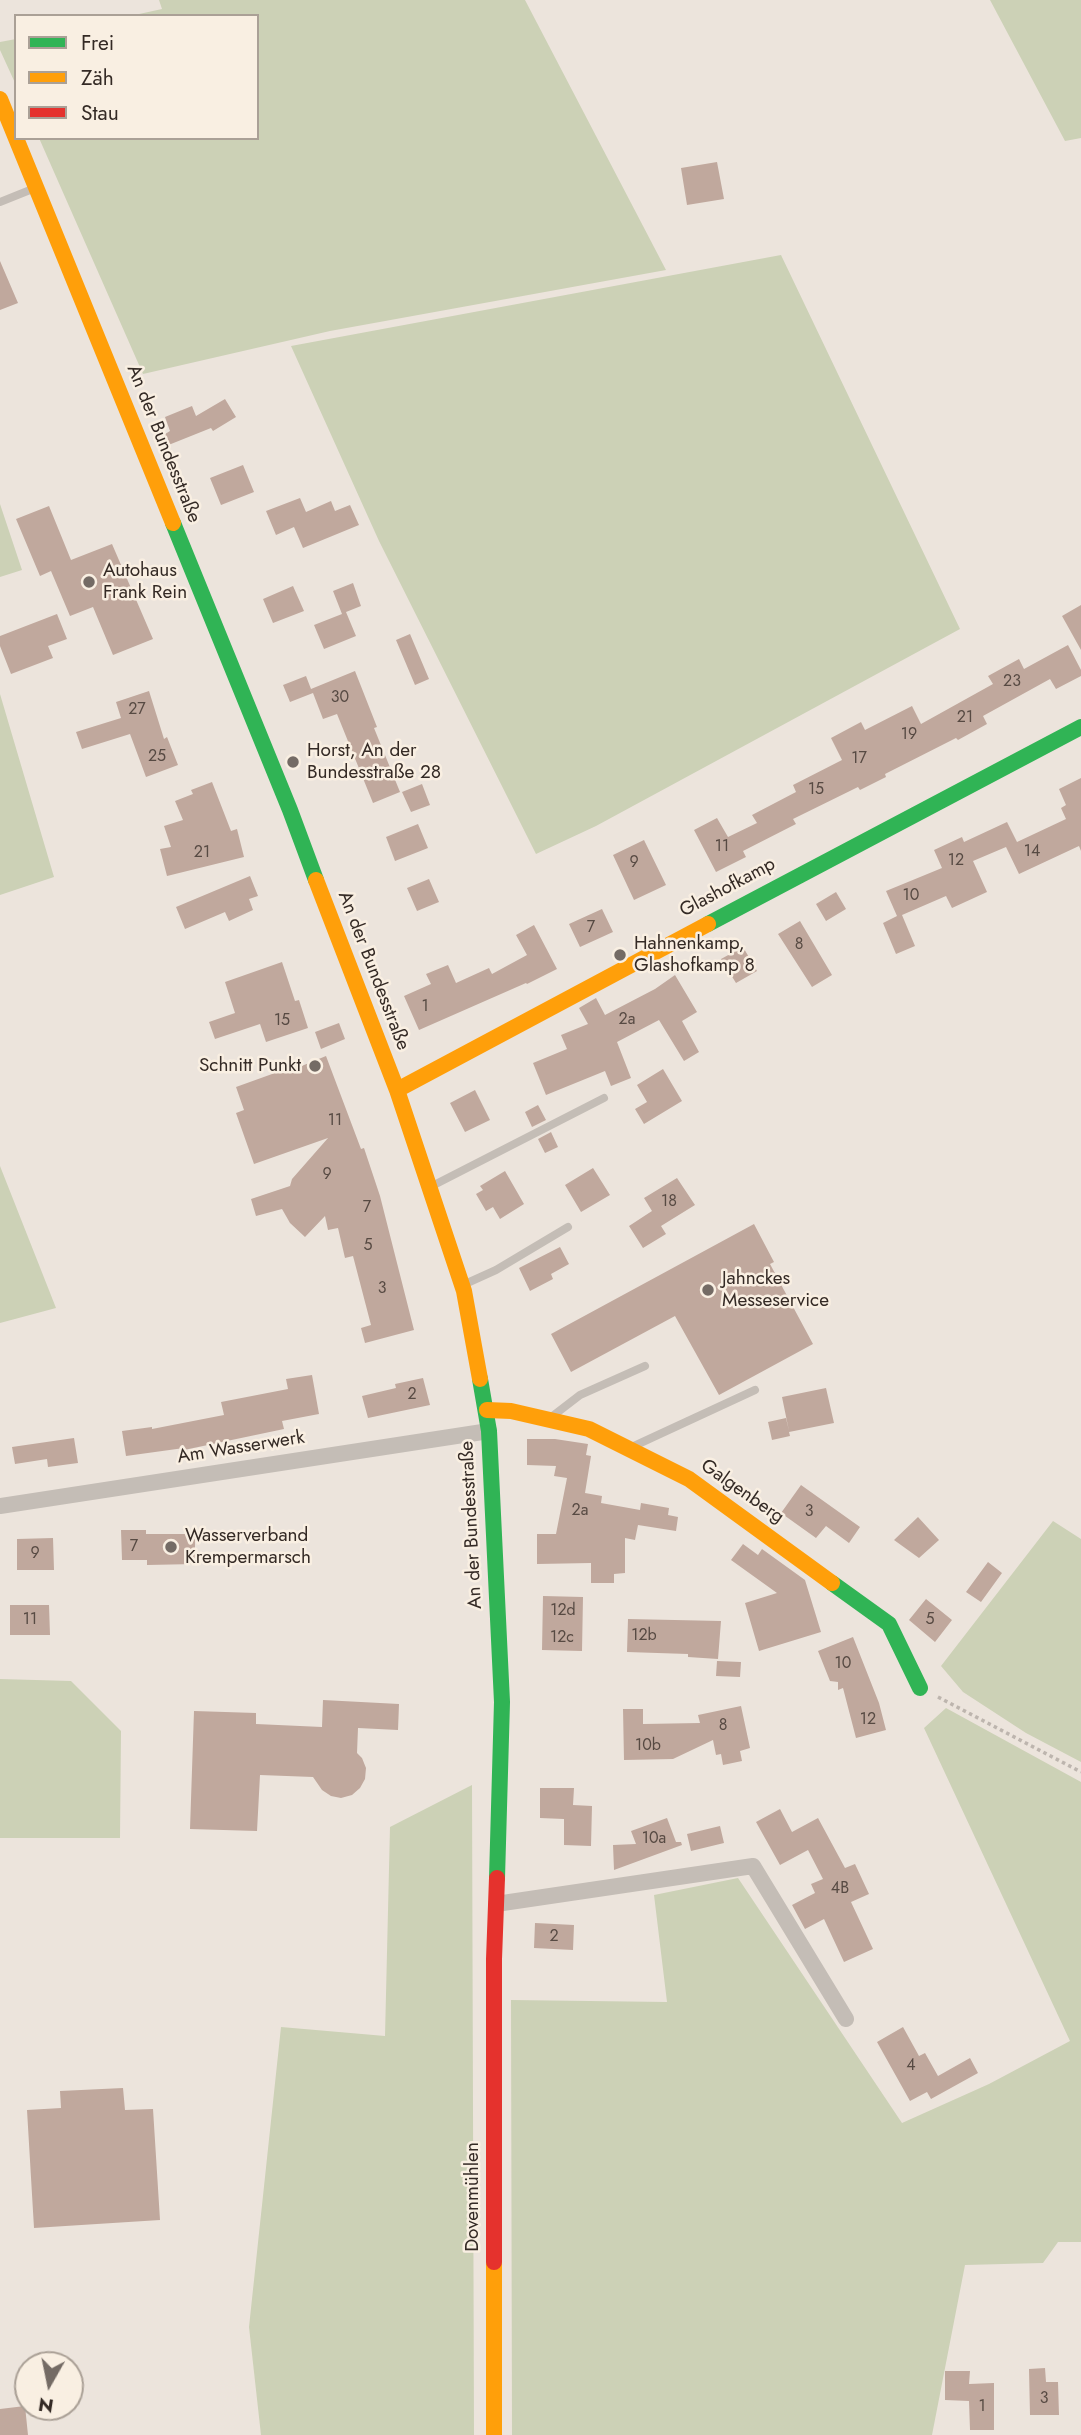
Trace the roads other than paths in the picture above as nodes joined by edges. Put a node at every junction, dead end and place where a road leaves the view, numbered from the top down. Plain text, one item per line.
1 (0, 99) edge
2 (14, 135) edge
3 (16, 140) edge
4 (35, 188) junction
5 (0, 202) edge
6 (1081, 727) edge
7 (397, 1090) junction
8 (604, 1098) dead end
9 (429, 1187) junction
10 (568, 1227) dead end
11 (463, 1285) junction
12 (645, 1366) dead end
13 (755, 1390) dead end
14 (487, 1410) junction
15 (549, 1419) junction
16 (489, 1431) junction
17 (628, 1449) junction
18 (0, 1506) edge
19 (920, 1688) road end
20 (496, 1904) junction
21 (494, 1959) joint
22 (846, 2019) dead end
23 (494, 2435) edge

1 - 2 main road, An der Bundesstraße
3 - 4 main road, An der Bundesstraße
4 - 5 lane
4 - 7 main road, An der Bundesstraße
6 - 7 main road, Glashofkamp
7 - 9 main road, An der Bundesstraße
8 - 9 lane
9 - 11 main road, An der Bundesstraße
10 - 11 lane
11 - 14 main road, An der Bundesstraße
12 - 15 lane
13 - 17 lane
14 - 15 main road, Galgenberg
14 - 16 main road, An der Bundesstraße
15 - 17 main road, Galgenberg
16 - 18 street, Am Wasserwerk
16 - 20 main road, An der Bundesstraße
17 - 19 main road, Galgenberg
20 - 21 main road, An der Bundesstraße
20 - 22 street
21 - 23 main road, Dovenmühlen

